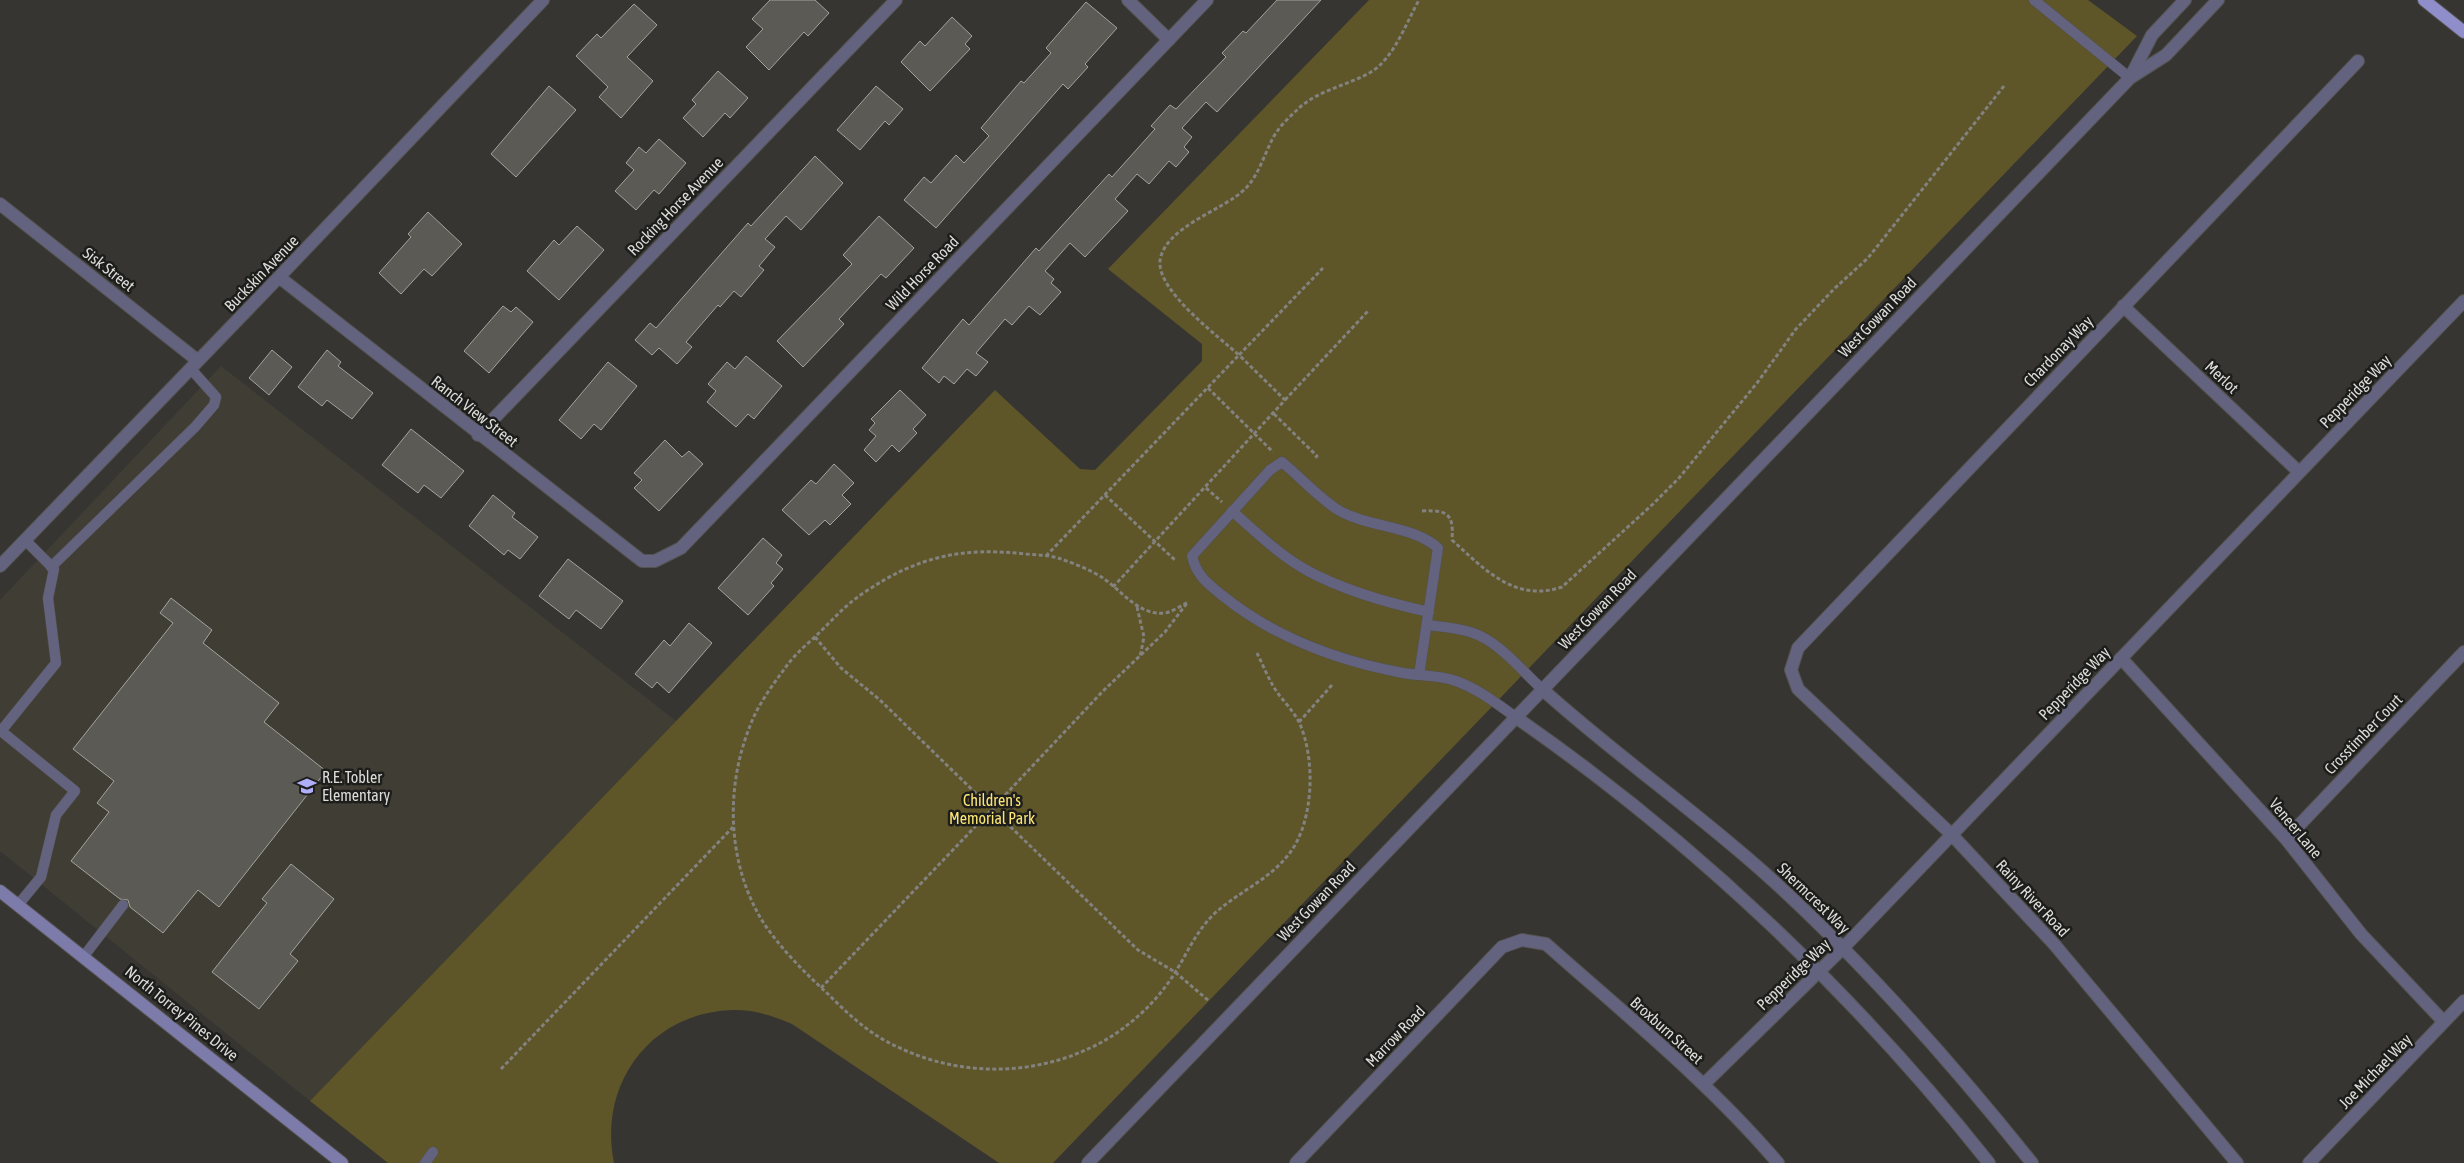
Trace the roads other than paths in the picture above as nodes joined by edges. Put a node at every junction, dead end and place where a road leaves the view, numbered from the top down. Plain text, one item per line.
1 (543, 0) edge
2 (896, 0) edge
3 (1128, 0) edge
4 (1207, 0) edge
5 (2034, 0) edge
6 (2185, 0) edge
7 (2218, 0) edge
8 (2424, 0) edge
9 (2464, 32) edge
10 (1169, 40) junction
11 (2358, 60) dead end
12 (2130, 78) junction
13 (0, 204) edge
14 (279, 278) junction
15 (2464, 302) edge
16 (2123, 306) junction
17 (194, 364) junction
18 (478, 435) junction
19 (2299, 472) junction
20 (1232, 511) junction
21 (25, 540) junction
22 (655, 561) joint
23 (0, 566) edge
24 (51, 567) junction
25 (1429, 612) junction
26 (1428, 625) junction
27 (2464, 652) edge
28 (2121, 658) junction
29 (1791, 670) joint
30 (1419, 675) junction
31 (1542, 689) junction
32 (1514, 716) junction
33 (1951, 834) junction
34 (2286, 838) junction
35 (0, 891) edge
36 (18, 905) junction
37 (123, 905) dead end
38 (1522, 940) joint
39 (1843, 948) junction
40 (84, 956) junction
41 (1818, 972) junction
42 (2464, 1001) edge
43 (2444, 1022) junction
44 (1704, 1084) junction
45 (434, 1152) dead end
46 (342, 1163) edge
47 (425, 1163) edge
48 (1088, 1163) edge
49 (1296, 1163) edge
50 (1778, 1163) edge
51 (1989, 1163) edge
52 (2032, 1163) edge
53 (2237, 1163) edge
54 (2309, 1163) edge

1 - 14 street, Buckskin Avenue
2 - 18 street, Rocking Horse Avenue
3 - 10 street
4 - 10 street, Wild Horse Road
5 - 12 lane
6 - 12 street, West Gowan Road
7 - 12 street, West Gowan Road
8 - 9 main road
10 - 22 street, Wild Horse Road
11 - 16 street, Chardonay Way
12 - 31 street, West Gowan Road
13 - 17 street, Sisk Street
14 - 17 street, Buckskin Avenue
14 - 18 street, Ranch View Street
15 - 19 street, Pepperidge Way
16 - 19 street, Merlot
16 - 29 street, Chardonay Way
17 - 21 street, Buckskin Avenue
17 - 24 lane
18 - 22 street, Ranch View Street
19 - 28 street, Pepperidge Way
20 - 25 lane
20 - 25 lane
20 - 30 lane
21 - 23 street, Buckskin Avenue
21 - 24 lane
24 - 36 lane
25 - 26 lane
26 - 30 lane
26 - 31 lane
27 - 34 street, Crosstimber Court
28 - 33 street, Pepperidge Way
28 - 34 street, Veneer Lane
29 - 33 street, Rainy River Road
30 - 32 lane
31 - 32 street, West Gowan Road
31 - 39 street, Shermcrest Way
32 - 41 street
32 - 48 street, West Gowan Road
33 - 39 street, Pepperidge Way
33 - 53 street, Rainy River Road
34 - 43 street, Veneer Lane
35 - 36 main road, North Torrey Pines Drive
36 - 40 main road, North Torrey Pines Drive
37 - 40 lane
38 - 44 street, Broxburn Street
38 - 49 street, Marrow Road
39 - 41 street, Pepperidge Way
39 - 52 street, Shermcrest Way
40 - 46 main road, North Torrey Pines Drive
41 - 44 street, Pepperidge Way
41 - 51 street
42 - 43 street, Joe Michael Way
43 - 54 street, Joe Michael Way
44 - 50 street, Broxburn Street
45 - 47 lane

